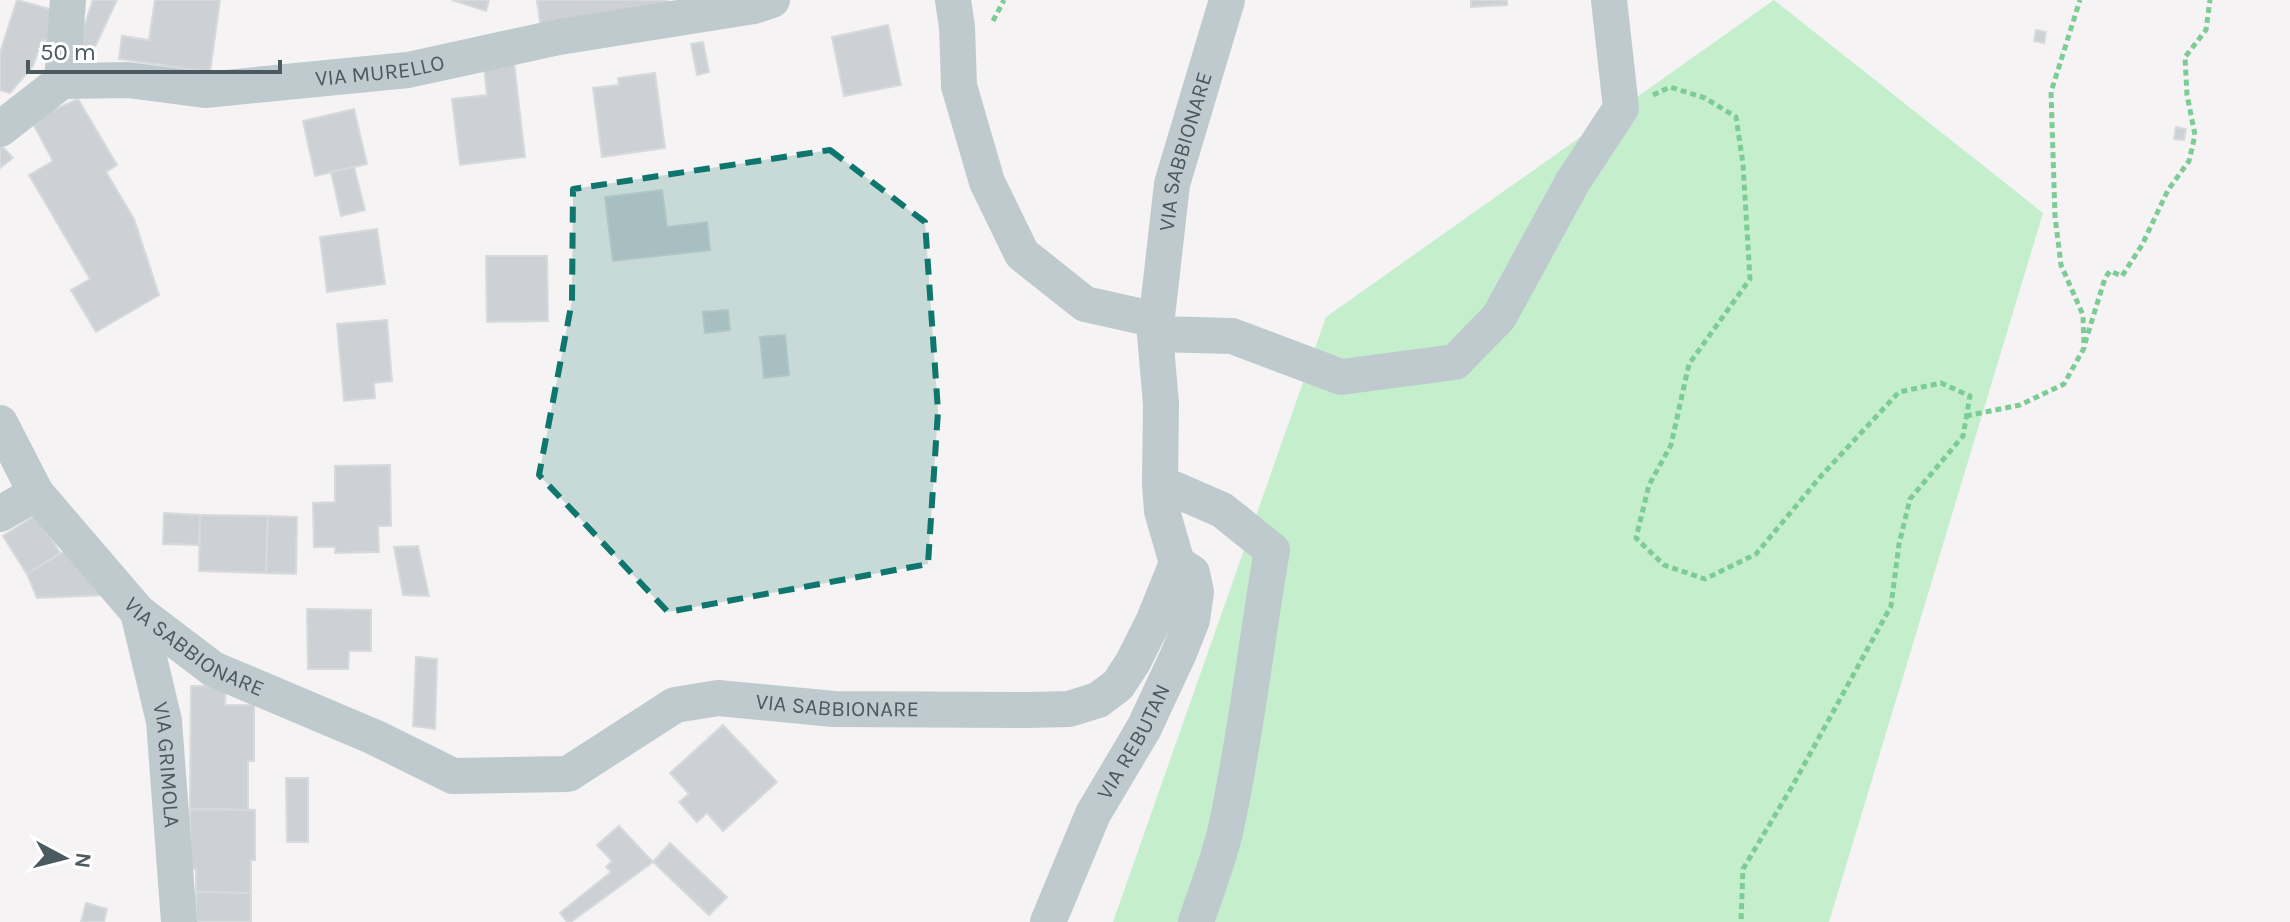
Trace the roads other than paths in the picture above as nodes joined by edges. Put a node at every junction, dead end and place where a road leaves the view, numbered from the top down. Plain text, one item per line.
1 (68, 0) edge
2 (772, 0) edge
3 (953, 0) edge
4 (1227, 0) edge
5 (1609, 0) edge
6 (62, 81) junction
7 (0, 129) edge
8 (1156, 327) junction
9 (0, 423) edge
10 (1160, 483) junction
11 (36, 493) junction
12 (0, 514) edge
13 (1177, 563) junction
14 (138, 612) junction
15 (179, 922) edge
16 (1048, 922) edge
17 (1196, 922) edge

1 - 6 street
2 - 6 street, VIA MURELLO
3 - 8 street
4 - 8 street, VIA SABBIONARE
5 - 8 street
6 - 7 street
8 - 10 street, VIA SABBIONARE
9 - 11 street, VIA SABBIONARE
10 - 13 street, VIA SABBIONARE
10 - 17 street
11 - 12 street
11 - 14 street, VIA SABBIONARE
13 - 14 street, VIA SABBIONARE
13 - 16 street, VIA REBUTAN
14 - 15 street, VIA GRIMOLA

